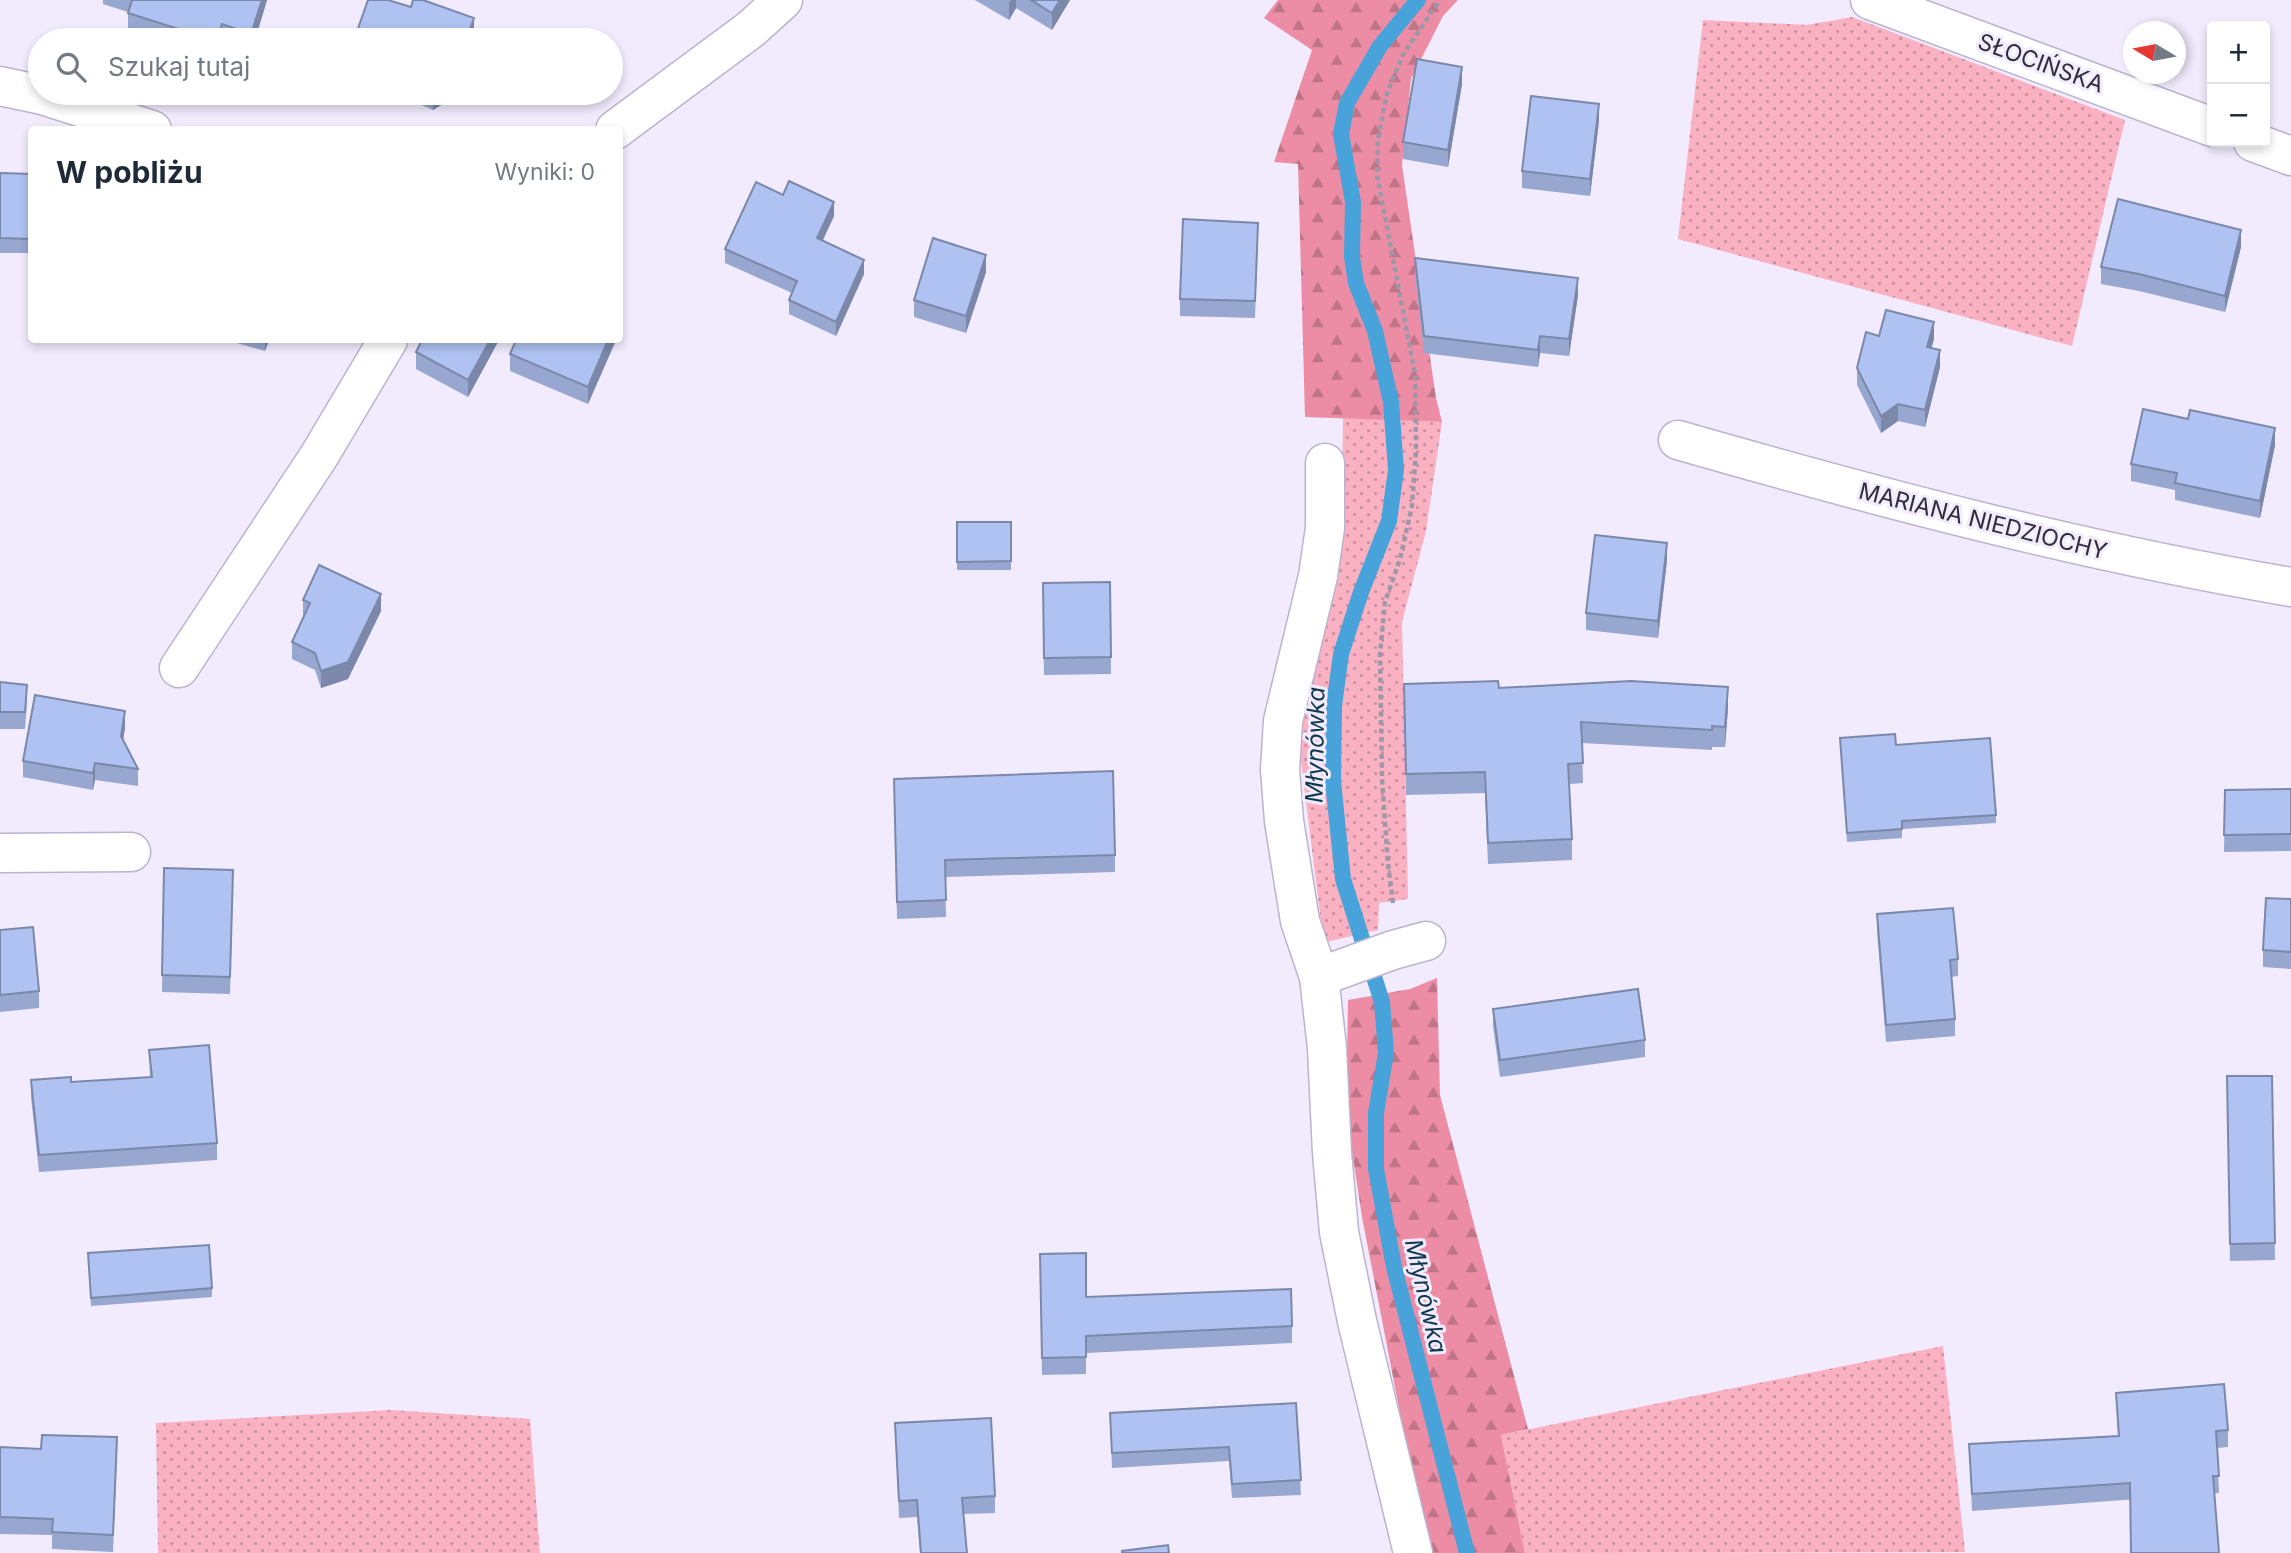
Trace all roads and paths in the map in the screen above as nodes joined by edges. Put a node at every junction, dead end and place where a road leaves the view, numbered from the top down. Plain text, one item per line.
1 (783, 0) edge
2 (1440, 0) edge
3 (1870, 0) edge
4 (0, 86) edge
5 (28, 92) edge
6 (73, 105) edge
7 (2207, 125) edge
8 (139, 126) edge
9 (620, 126) edge
10 (2267, 147) edge
11 (2291, 156) edge
12 (385, 343) edge
13 (1678, 440) dead end
14 (1325, 463) dead end
15 (2291, 587) edge
16 (179, 668) dead end
17 (131, 852) dead end
18 (0, 853) edge
19 (1410, 946) joint
20 (1329, 973) junction
21 (1413, 1553) edge

1 - 9 street
2 - 19 path
3 - 7 street, SŁOCIŃSKA
4 - 5 street
6 - 8 street
10 - 11 street
12 - 16 street
13 - 15 street, MARIANA NIEDZIOCHY
14 - 20 street
17 - 18 street
19 - 20 street
20 - 21 street

